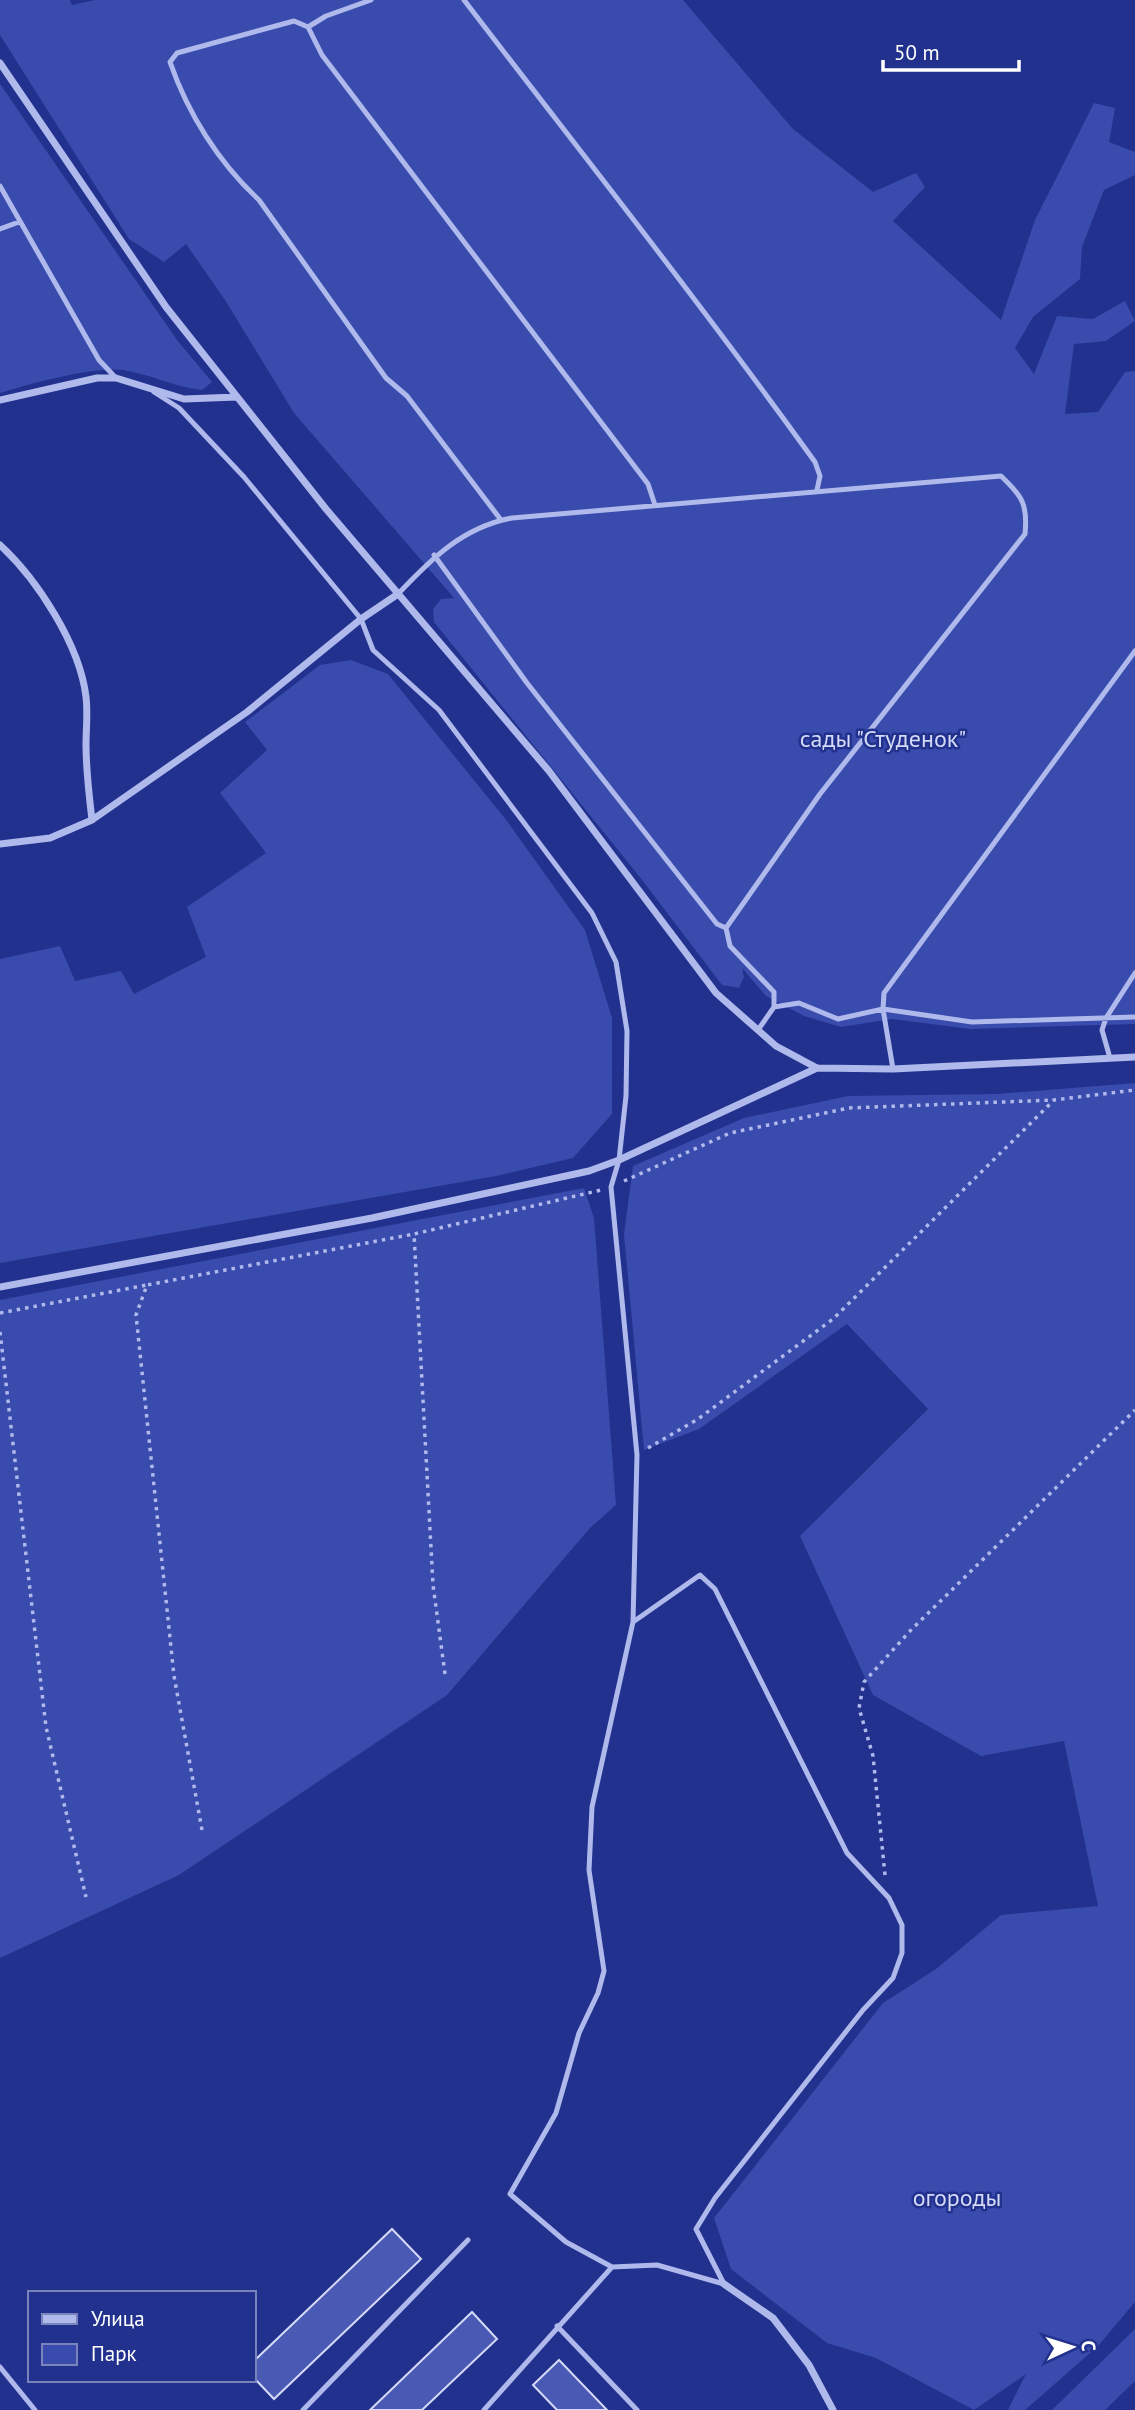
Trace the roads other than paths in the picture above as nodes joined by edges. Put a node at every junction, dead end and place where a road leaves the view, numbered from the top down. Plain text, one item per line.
1 (371, 0) edge
2 (464, 0) edge
3 (307, 27) junction
4 (0, 63) edge
5 (0, 186) edge
6 (19, 222) junction
7 (0, 229) edge
8 (116, 378) junction
9 (151, 390) junction
10 (237, 397) junction
11 (0, 400) edge
12 (817, 490) junction
13 (655, 505) junction
14 (501, 520) junction
15 (0, 545) edge
16 (434, 555) junction
17 (398, 594) junction
18 (361, 619) junction
19 (1135, 651) edge
20 (92, 820) junction
21 (0, 844) edge
22 (726, 928) junction
23 (1135, 973) edge
24 (774, 1007) junction
25 (883, 1009) junction
26 (1135, 1017) edge
27 (1106, 1018) junction
28 (758, 1030) junction
29 (1135, 1057) edge
30 (1110, 1058) junction
31 (817, 1068) junction
32 (893, 1069) junction
33 (619, 1160) junction
34 (0, 1287) edge
35 (633, 1622) junction
36 (468, 2240) dead end
37 (612, 2267) junction
38 (724, 2284) junction
39 (556, 2326) junction
40 (0, 2367) edge
41 (305, 2409) edge
42 (35, 2410) edge
43 (484, 2410) edge
44 (637, 2410) edge
45 (833, 2410) edge

1 - 3 lane
2 - 12 lane
3 - 13 lane
3 - 14 lane
4 - 10 street
5 - 6 lane
6 - 7 lane
6 - 8 lane
8 - 9 street
8 - 11 street
9 - 10 street
9 - 18 lane
10 - 17 street
12 - 13 lane
12 - 22 lane
13 - 14 lane
14 - 16 lane
15 - 20 street
16 - 17 lane
16 - 22 lane
17 - 18 street
17 - 28 street
18 - 20 street
18 - 33 lane
19 - 25 lane
20 - 21 street
22 - 24 lane
23 - 27 lane
24 - 25 lane
24 - 28 lane
25 - 27 lane
25 - 32 lane
26 - 27 lane
27 - 30 lane
28 - 31 street
29 - 30 street
30 - 32 street
31 - 32 street
31 - 33 street
33 - 34 street
33 - 35 lane
35 - 37 lane
35 - 38 lane
36 - 41 lane
37 - 38 lane
37 - 39 lane
38 - 45 street
39 - 43 lane
39 - 44 lane
40 - 42 lane

